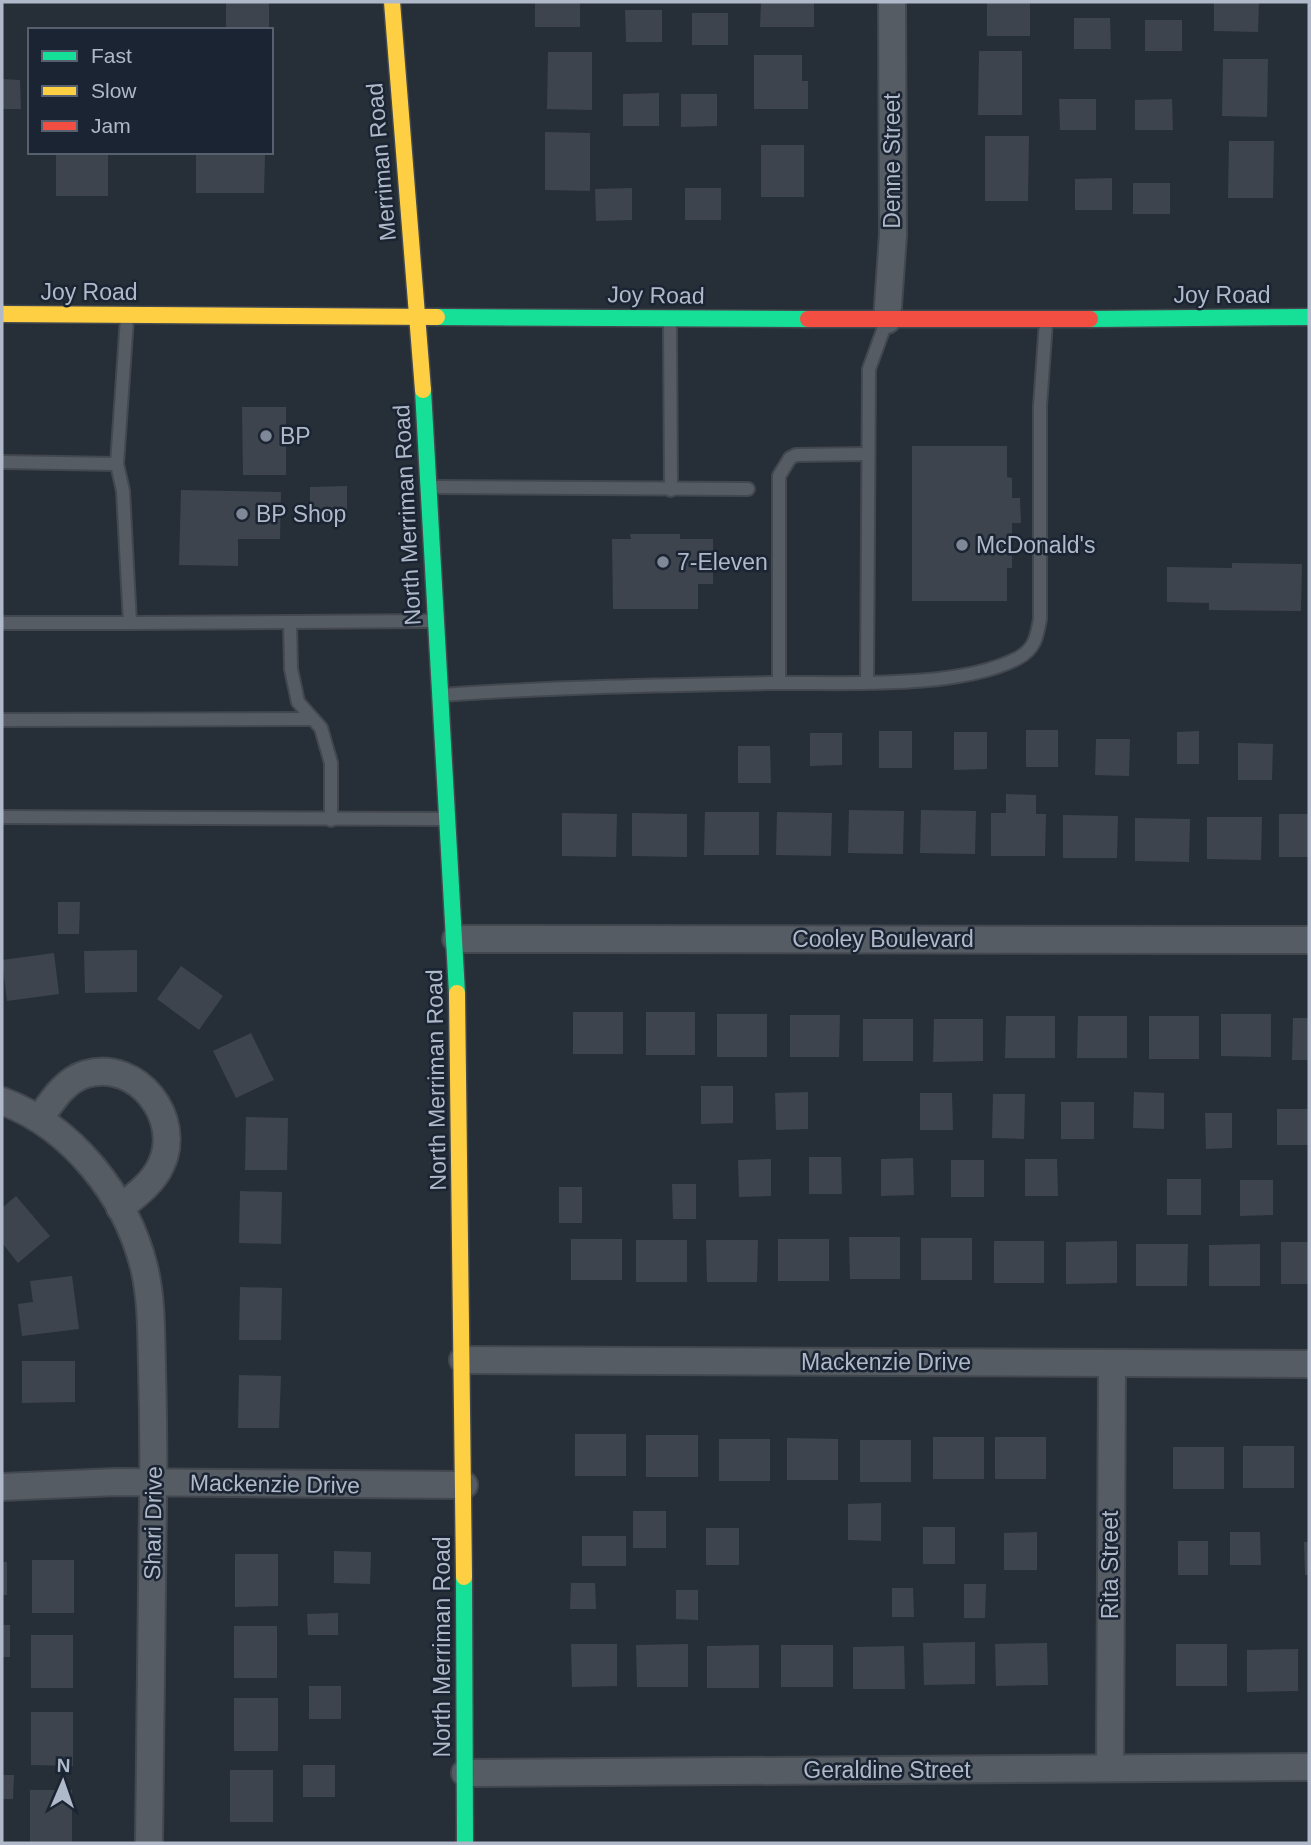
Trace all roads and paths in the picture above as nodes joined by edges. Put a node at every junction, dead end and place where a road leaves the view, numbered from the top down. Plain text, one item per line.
1 (392, 2) edge
2 (892, 2) edge
3 (2, 314) edge
4 (127, 315) junction
5 (419, 317) junction
6 (670, 317) junction
7 (1309, 317) edge
8 (1046, 318) junction
9 (887, 320) junction
10 (867, 454) junction
11 (2, 462) edge
12 (117, 464) junction
13 (430, 487) junction
14 (748, 489) dead end
15 (671, 490) junction
16 (435, 620) junction
17 (2, 623) edge
18 (130, 623) junction
19 (290, 623) junction
20 (867, 682) junction
21 (779, 683) junction
22 (439, 695) junction
23 (313, 719) junction
24 (2, 720) edge
25 (2, 817) edge
26 (331, 820) junction
27 (450, 820) junction
28 (456, 939) junction
29 (1309, 940) edge
30 (2, 1101) edge
31 (40, 1118) junction
32 (120, 1208) junction
33 (463, 1360) junction
34 (1112, 1363) junction
35 (1309, 1364) edge
36 (153, 1483) junction
37 (464, 1485) junction
38 (2, 1487) edge
39 (1309, 1767) edge
40 (1110, 1768) junction
41 (465, 1773) junction
42 (149, 1843) edge
43 (465, 1843) edge

1 - 5 main road, Merriman Road
2 - 9 street, Denne Street
3 - 4 main road, Joy Road
4 - 5 main road, Joy Road
4 - 12 lane
5 - 6 main road, Joy Road
5 - 13 main road, North Merriman Road
6 - 9 main road, Joy Road
6 - 15 lane
7 - 8 main road, Joy Road
8 - 9 main road, Joy Road
8 - 20 lane
9 - 10 lane
10 - 20 lane
10 - 21 lane
11 - 12 lane
12 - 18 lane
13 - 15 lane
13 - 16 main road, North Merriman Road
14 - 15 lane
16 - 19 lane
16 - 22 main road, North Merriman Road
17 - 18 lane
18 - 19 lane
19 - 23 lane
20 - 21 lane
21 - 22 lane
22 - 27 main road, North Merriman Road
23 - 24 lane
23 - 26 lane
25 - 26 lane
26 - 27 lane
27 - 28 main road, North Merriman Road
28 - 29 street, Cooley Boulevard
28 - 33 main road, North Merriman Road
30 - 31 street, Shari Drive
31 - 32 street, Shari Drive
31 - 32 street
32 - 36 street, Shari Drive
33 - 34 street, Mackenzie Drive
33 - 37 main road, North Merriman Road
34 - 35 street, Mackenzie Drive
34 - 40 street, Rita Street
36 - 37 street, Mackenzie Drive
36 - 38 street, Mackenzie Drive
36 - 42 street, Shari Drive
37 - 41 main road, North Merriman Road
39 - 40 street, Geraldine Street
40 - 41 street, Geraldine Street
41 - 43 main road, North Merriman Road

